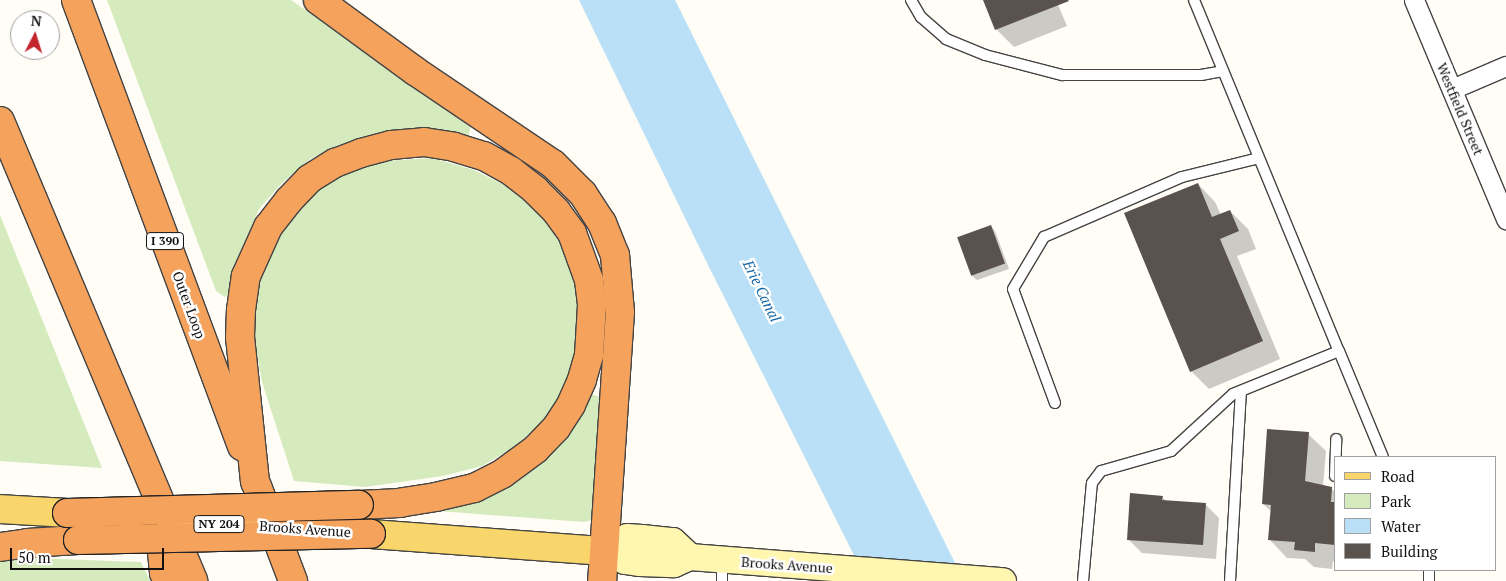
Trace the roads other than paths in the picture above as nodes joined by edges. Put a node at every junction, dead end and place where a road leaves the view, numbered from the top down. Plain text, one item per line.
1 (76, 0) edge
2 (318, 0) edge
3 (911, 0) edge
4 (1194, 0) edge
5 (1414, 0) edge
6 (1506, 66) edge
7 (1223, 71) junction
8 (1452, 89) junction
9 (0, 121) edge
10 (1259, 158) junction
11 (1506, 218) edge
12 (1339, 351) junction
13 (1241, 391) junction
14 (1055, 403) dead end
15 (1336, 439) dead end
16 (1336, 456) edge
17 (1383, 456) edge
18 (255, 482) junction
19 (156, 492) junction
20 (0, 509) edge
21 (67, 513) junction
22 (372, 534) junction
23 (0, 547) edge
24 (607, 551) junction
25 (722, 570) edge
26 (168, 581) edge
27 (193, 581) edge
28 (293, 581) edge
29 (602, 581) edge
30 (1003, 581) edge
31 (1083, 581) edge
32 (1230, 581) edge

1 - 18 highway, Outer Loop / I 390
2 - 24 highway
3 - 7 lane
4 - 7 lane
5 - 8 street, Westfield Street
6 - 8 street
7 - 10 lane
8 - 11 street, Westfield Street
9 - 19 highway
10 - 12 lane
10 - 14 lane
12 - 13 lane
12 - 17 lane
13 - 31 lane
13 - 32 lane
15 - 16 lane
18 - 21 highway, bridge
18 - 28 highway, Outer Loop / I 390
19 - 26 highway
19 - 27 highway
20 - 21 main road, Brooks Avenue / NY 204
21 - 22 main road, Brooks Avenue / NY 204, bridge
22 - 23 highway, bridge
22 - 24 main road, Brooks Avenue / NY 204
24 - 25 main road, Brooks Avenue
24 - 29 highway
25 - 30 main road, Brooks Avenue

